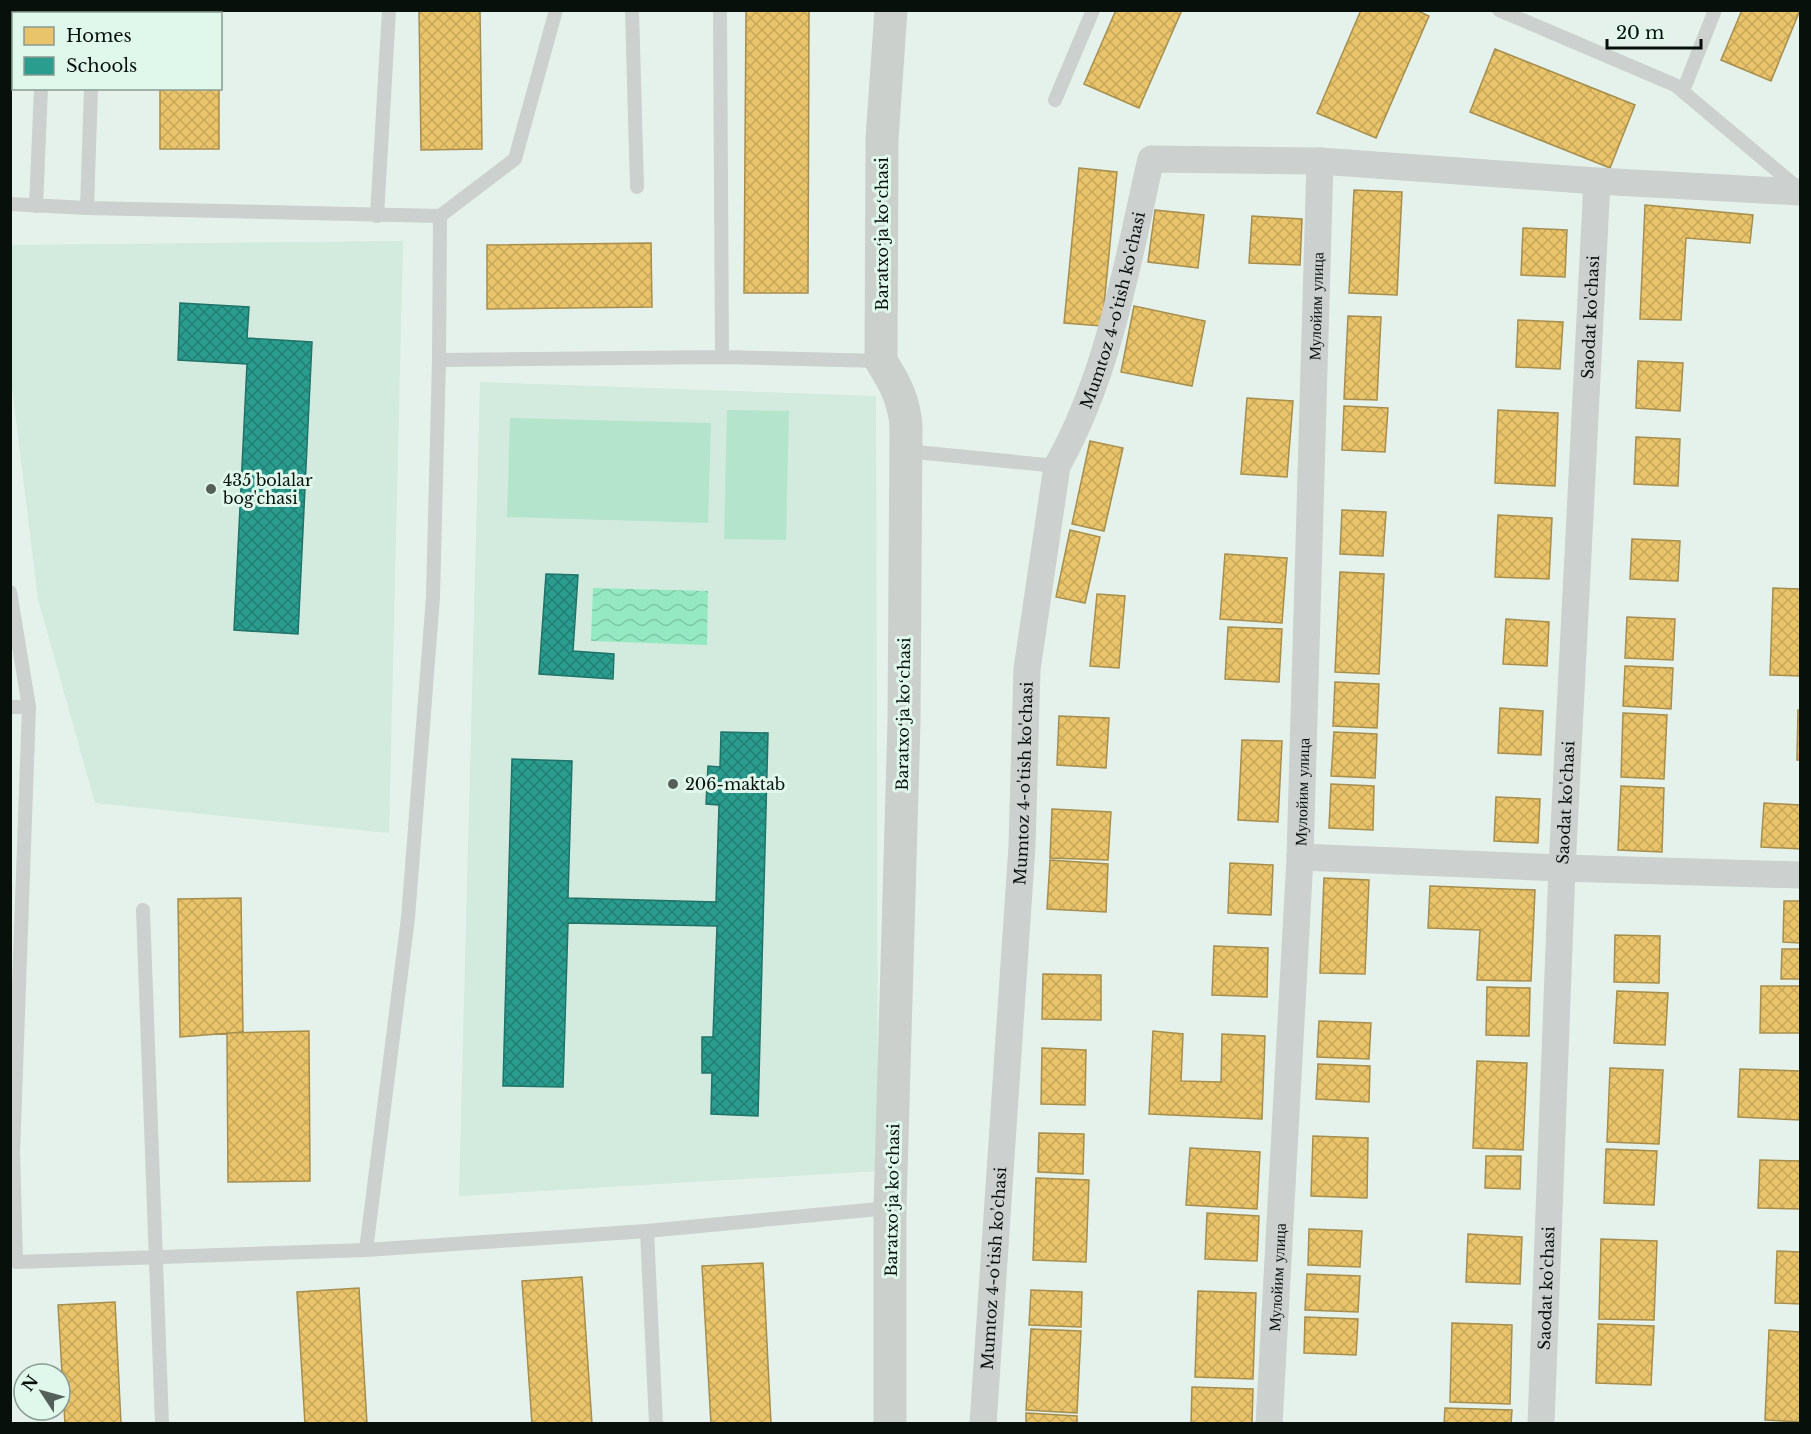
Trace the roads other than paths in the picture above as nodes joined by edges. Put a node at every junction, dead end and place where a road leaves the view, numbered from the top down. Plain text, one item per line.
1 (389, 10) edge
2 (556, 10) edge
3 (632, 10) edge
4 (720, 10) edge
5 (891, 10) edge
6 (1093, 10) edge
7 (1499, 10) edge
8 (1715, 10) edge
9 (41, 90) edge
10 (91, 90) edge
11 (1683, 91) junction
12 (1055, 100) dead end
13 (1320, 161) junction
14 (1597, 182) junction
15 (637, 188) dead end
16 (1800, 191) edge
17 (10, 204) edge
18 (36, 206) junction
19 (87, 208) junction
20 (377, 216) junction
21 (440, 216) junction
22 (722, 357) junction
23 (439, 360) junction
24 (881, 362) junction
25 (906, 451) junction
26 (1057, 466) junction
27 (10, 592) edge
28 (10, 707) edge
29 (29, 708) junction
30 (1300, 857) junction
31 (1562, 868) junction
32 (1800, 875) edge
33 (143, 910) dead end
34 (12, 1152) edge
35 (890, 1208) junction
36 (647, 1231) junction
37 (366, 1250) junction
38 (154, 1258) junction
39 (13, 1262) edge
40 (162, 1424) edge
41 (656, 1424) edge
42 (890, 1424) edge
43 (983, 1424) edge
44 (1269, 1424) edge
45 (1541, 1424) edge

1 - 20 lane
2 - 21 lane
3 - 15 lane
4 - 22 lane
5 - 24 street, Baratxoʻja koʻchasi
6 - 12 lane
7 - 11 lane
8 - 11 lane
9 - 18 lane
10 - 19 lane
11 - 16 lane
13 - 14 street
13 - 26 street, Mumtoz 4-o'tish ko'chasi
13 - 30 street, Мулойим улица
14 - 16 street
14 - 31 street, Saodat ko'chasi
17 - 18 lane
18 - 19 lane
19 - 20 lane
20 - 21 lane
21 - 23 lane
22 - 23 lane
22 - 24 lane
23 - 37 lane
24 - 25 street, Baratxoʻja koʻchasi
25 - 26 lane
25 - 35 street, Baratxoʻja koʻchasi
26 - 43 street, Mumtoz 4-o'tish ko'chasi
27 - 29 lane
28 - 29 lane
29 - 34 lane
30 - 31 street
30 - 44 street, Мулойим улица
31 - 32 street
31 - 45 street, Saodat ko'chasi
33 - 38 lane
34 - 39 lane
35 - 36 lane
35 - 42 street, Baratxoʻja koʻchasi
36 - 37 lane
36 - 41 lane
37 - 38 lane
38 - 39 lane
38 - 40 lane

